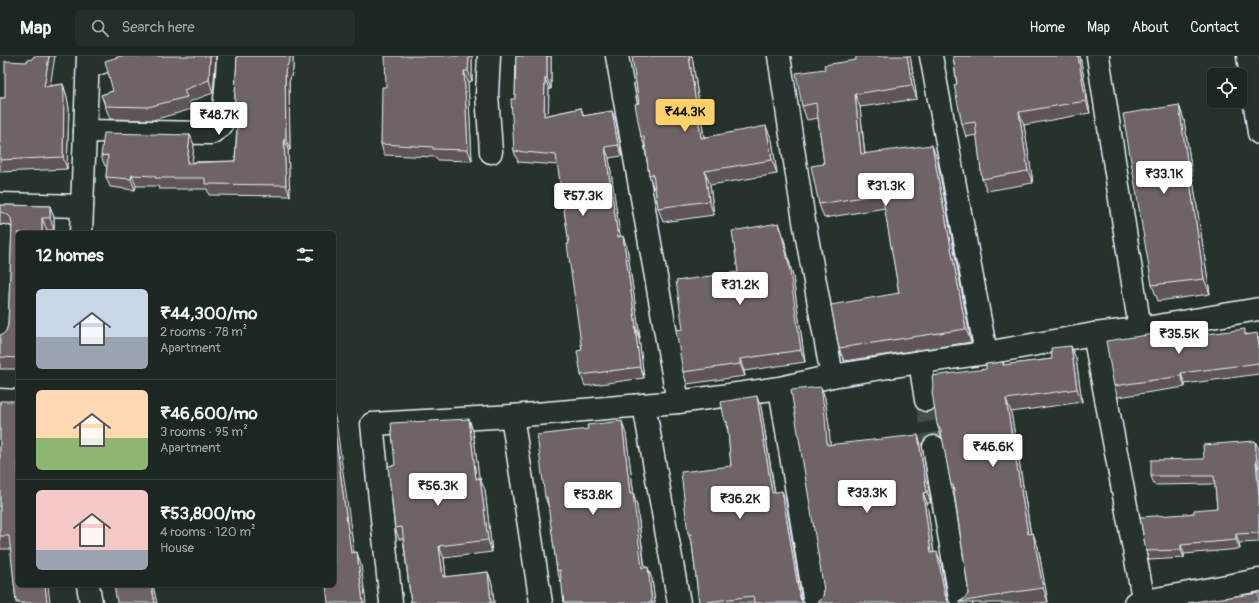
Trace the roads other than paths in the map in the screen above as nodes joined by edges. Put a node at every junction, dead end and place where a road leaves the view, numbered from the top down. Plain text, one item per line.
1 (120, 56) edge
2 (228, 56) edge
3 (489, 56) edge
4 (617, 56) edge
5 (779, 56) edge
6 (931, 56) edge
7 (1098, 56) edge
8 (1248, 56) edge
9 (88, 62) edge
10 (85, 131) junction
11 (1259, 133) edge
12 (491, 152) dead end
13 (0, 204) edge
14 (82, 206) junction
15 (81, 231) edge
16 (4, 236) dead end
17 (1259, 309) edge
18 (1140, 329) junction
19 (1094, 334) junction
20 (0, 336) edge
21 (986, 353) junction
22 (920, 362) junction
23 (832, 376) junction
24 (780, 388) junction
25 (0, 400) edge
26 (926, 400) tunnel mouth
27 (16, 401) edge
28 (678, 402) junction
29 (644, 405) junction
30 (512, 416) junction
31 (934, 447) tunnel mouth
32 (1259, 580) edge
33 (88, 587) edge
34 (1141, 602) edge
35 (91, 603) edge
36 (391, 603) edge
37 (541, 603) edge
38 (679, 603) edge
39 (815, 603) edge
40 (961, 603) edge

1 - 9 street
2 - 10 street
3 - 12 street
4 - 28 street
5 - 23 street
6 - 21 street
7 - 18 street
8 - 11 street
9 - 10 street
10 - 14 street
13 - 14 street
14 - 15 street
16 - 20 street
17 - 18 street
18 - 19 street
19 - 21 street
19 - 34 street
21 - 22 street
22 - 23 street
22 - 26 street
23 - 24 street
24 - 28 street
24 - 39 street
25 - 27 street
28 - 29 street
29 - 30 street
29 - 38 street
30 - 36 street
30 - 37 street
31 - 40 street
32 - 34 street
33 - 35 street

